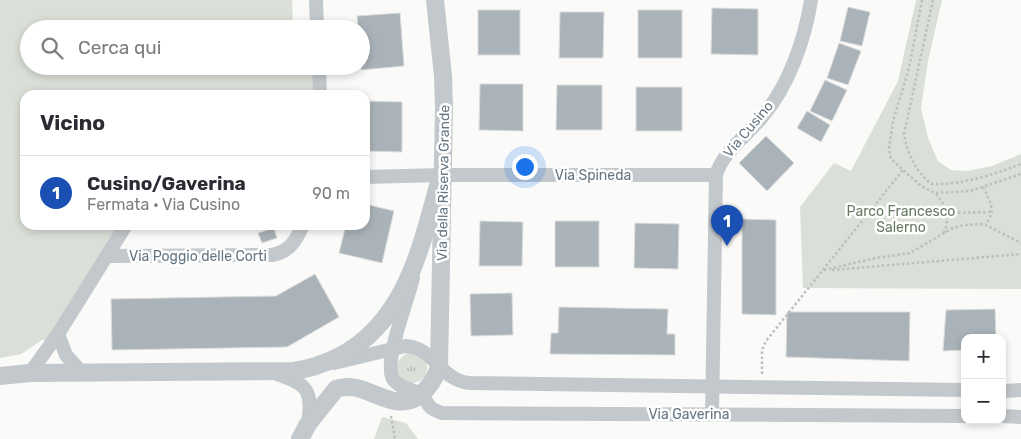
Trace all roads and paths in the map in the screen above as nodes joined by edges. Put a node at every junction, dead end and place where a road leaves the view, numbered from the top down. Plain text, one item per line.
1 (316, 0) edge
2 (435, 0) edge
3 (811, 0) edge
4 (922, 0) edge
5 (934, 0) edge
6 (317, 20) edge
7 (319, 75) edge
8 (320, 90) edge
9 (1021, 164) edge
10 (903, 170) junction
11 (1021, 174) edge
12 (441, 175) junction
13 (716, 175) junction
14 (370, 177) edge
15 (983, 188) junction
16 (935, 193) junction
17 (948, 212) junction
18 (992, 212) junction
19 (984, 224) junction
20 (123, 230) edge
21 (300, 230) edge
22 (944, 233) junction
23 (1021, 243) edge
24 (1021, 254) edge
25 (108, 256) junction
26 (418, 256) junction
27 (823, 271) junction
28 (58, 334) junction
29 (392, 348) junction
30 (316, 367) junction
31 (439, 367) junction
32 (268, 370) junction
33 (81, 372) junction
34 (30, 373) junction
35 (0, 376) edge
36 (712, 385) junction
37 (762, 386) junction
38 (961, 390) edge
39 (1021, 390) edge
40 (1006, 391) edge
41 (421, 394) junction
42 (392, 402) junction
43 (712, 414) junction
44 (961, 416) edge
45 (1006, 416) edge
46 (1021, 417) edge
47 (304, 431) edge
48 (395, 439) edge

1 - 6 street
2 - 12 street, Via della Riserva Grande
3 - 13 street, Via Cusino
4 - 10 path
5 - 9 path
7 - 8 street
10 - 16 path
10 - 27 path
11 - 15 path
12 - 13 street, Via Spineda
12 - 14 street, Via Spineda
12 - 26 street
12 - 31 street, Via della Riserva Grande
13 - 36 street, Via Cusino
15 - 16 path
15 - 18 path
16 - 17 path
17 - 18 path
17 - 22 path
18 - 19 path
19 - 22 path
19 - 23 path
20 - 25 street, Via Poggio delle Corti
21 - 25 street, Via Poggio delle Corti
22 - 27 path
24 - 27 path
25 - 28 street, Via Poggio delle Corti
26 - 29 street
26 - 30 street
27 - 37 path
28 - 33 street
28 - 34 street, Via Poggio delle Corti
29 - 30 street
29 - 31 street
29 - 41 street
30 - 32 street
31 - 36 street, Via Gaverina
31 - 41 street
32 - 33 street
32 - 47 street
33 - 34 street
34 - 35 street
36 - 37 street, Via Gaverina
36 - 43 street, Via Cusino
37 - 38 street, Via Gaverina
39 - 40 street
41 - 42 street
41 - 43 street, Via Gaverina
42 - 47 street
42 - 48 path
43 - 44 street, Via Gaverina
45 - 46 street

